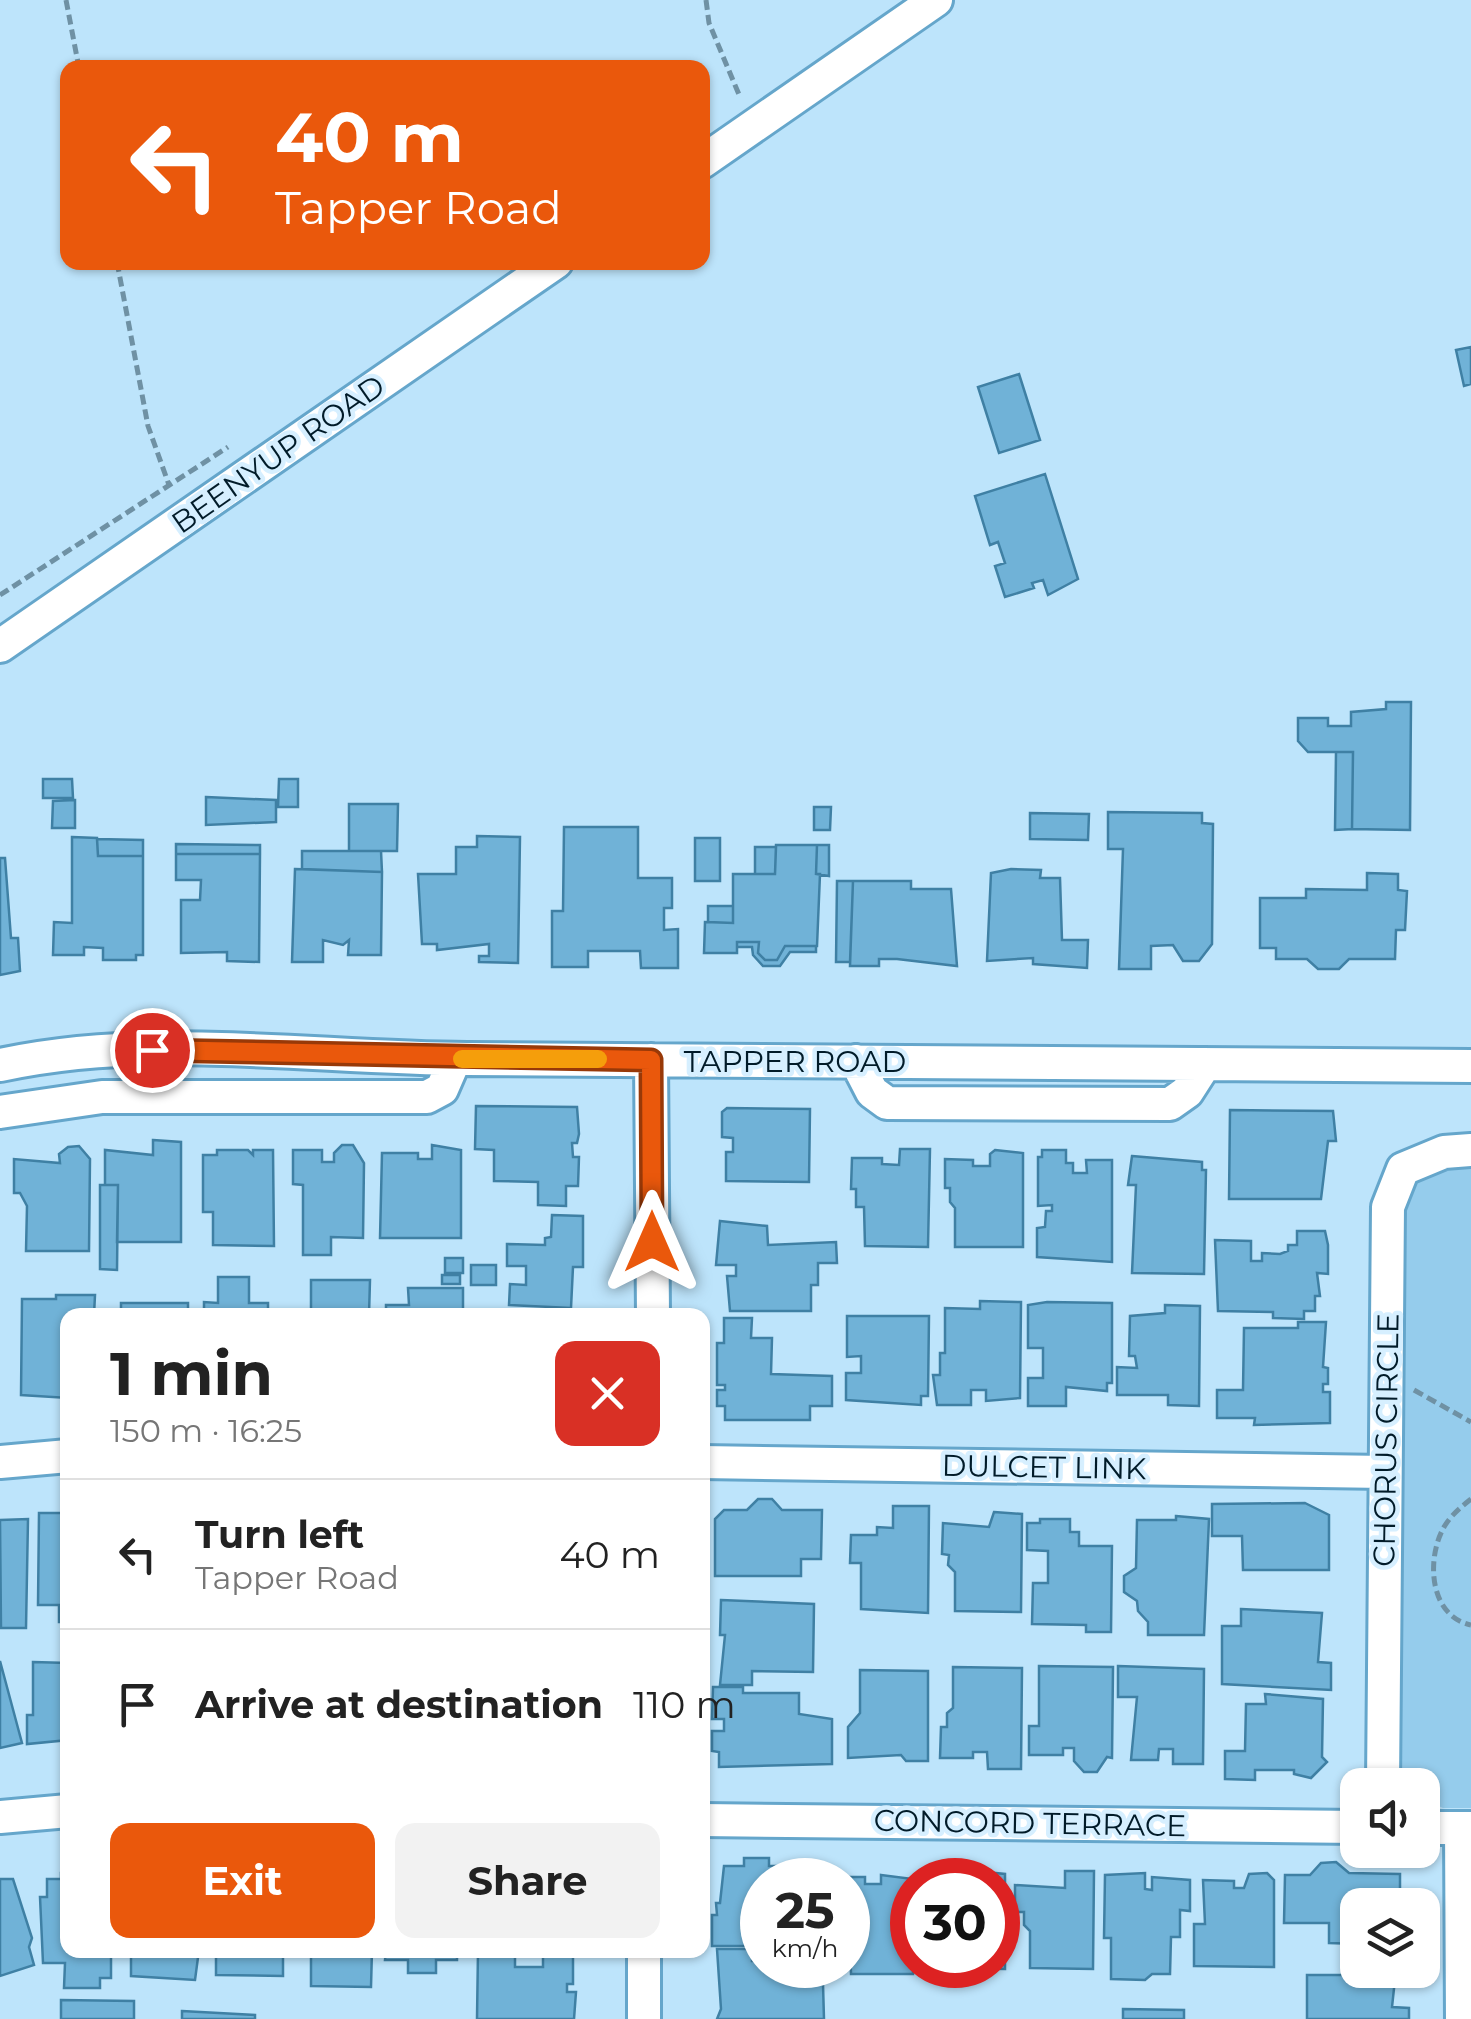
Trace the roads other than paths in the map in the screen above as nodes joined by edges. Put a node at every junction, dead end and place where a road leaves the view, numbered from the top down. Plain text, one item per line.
1 (936, 0) edge
2 (710, 157) edge
3 (544, 270) edge
4 (0, 646) edge
5 (455, 1058) junction
6 (651, 1060) junction
7 (0, 1065) edge
8 (1471, 1066) edge
9 (0, 1112) edge
10 (1471, 1150) edge
11 (652, 1308) edge
12 (60, 1457) edge
13 (0, 1462) edge
14 (710, 1462) edge
15 (1386, 1472) junction
16 (1383, 1768) edge
17 (60, 1813) edge
18 (0, 1817) edge
19 (710, 1820) edge
20 (1340, 1827) edge
21 (1440, 1828) edge
22 (1466, 1828) edge
23 (644, 1958) edge
24 (644, 2019) edge
25 (1462, 2019) edge

1 - 2 street
3 - 4 street, BEENYUP ROAD
5 - 6 street, TAPPER ROAD
5 - 7 street, TAPPER ROAD
5 - 9 street
6 - 8 street, TAPPER ROAD
6 - 11 street
10 - 15 street, CHORUS CIRCLE
12 - 13 street
14 - 15 street, DULCET LINK
15 - 16 street, CHORUS CIRCLE
17 - 18 street
19 - 20 street, CONCORD TERRACE
21 - 22 street
22 - 25 street
23 - 24 street

